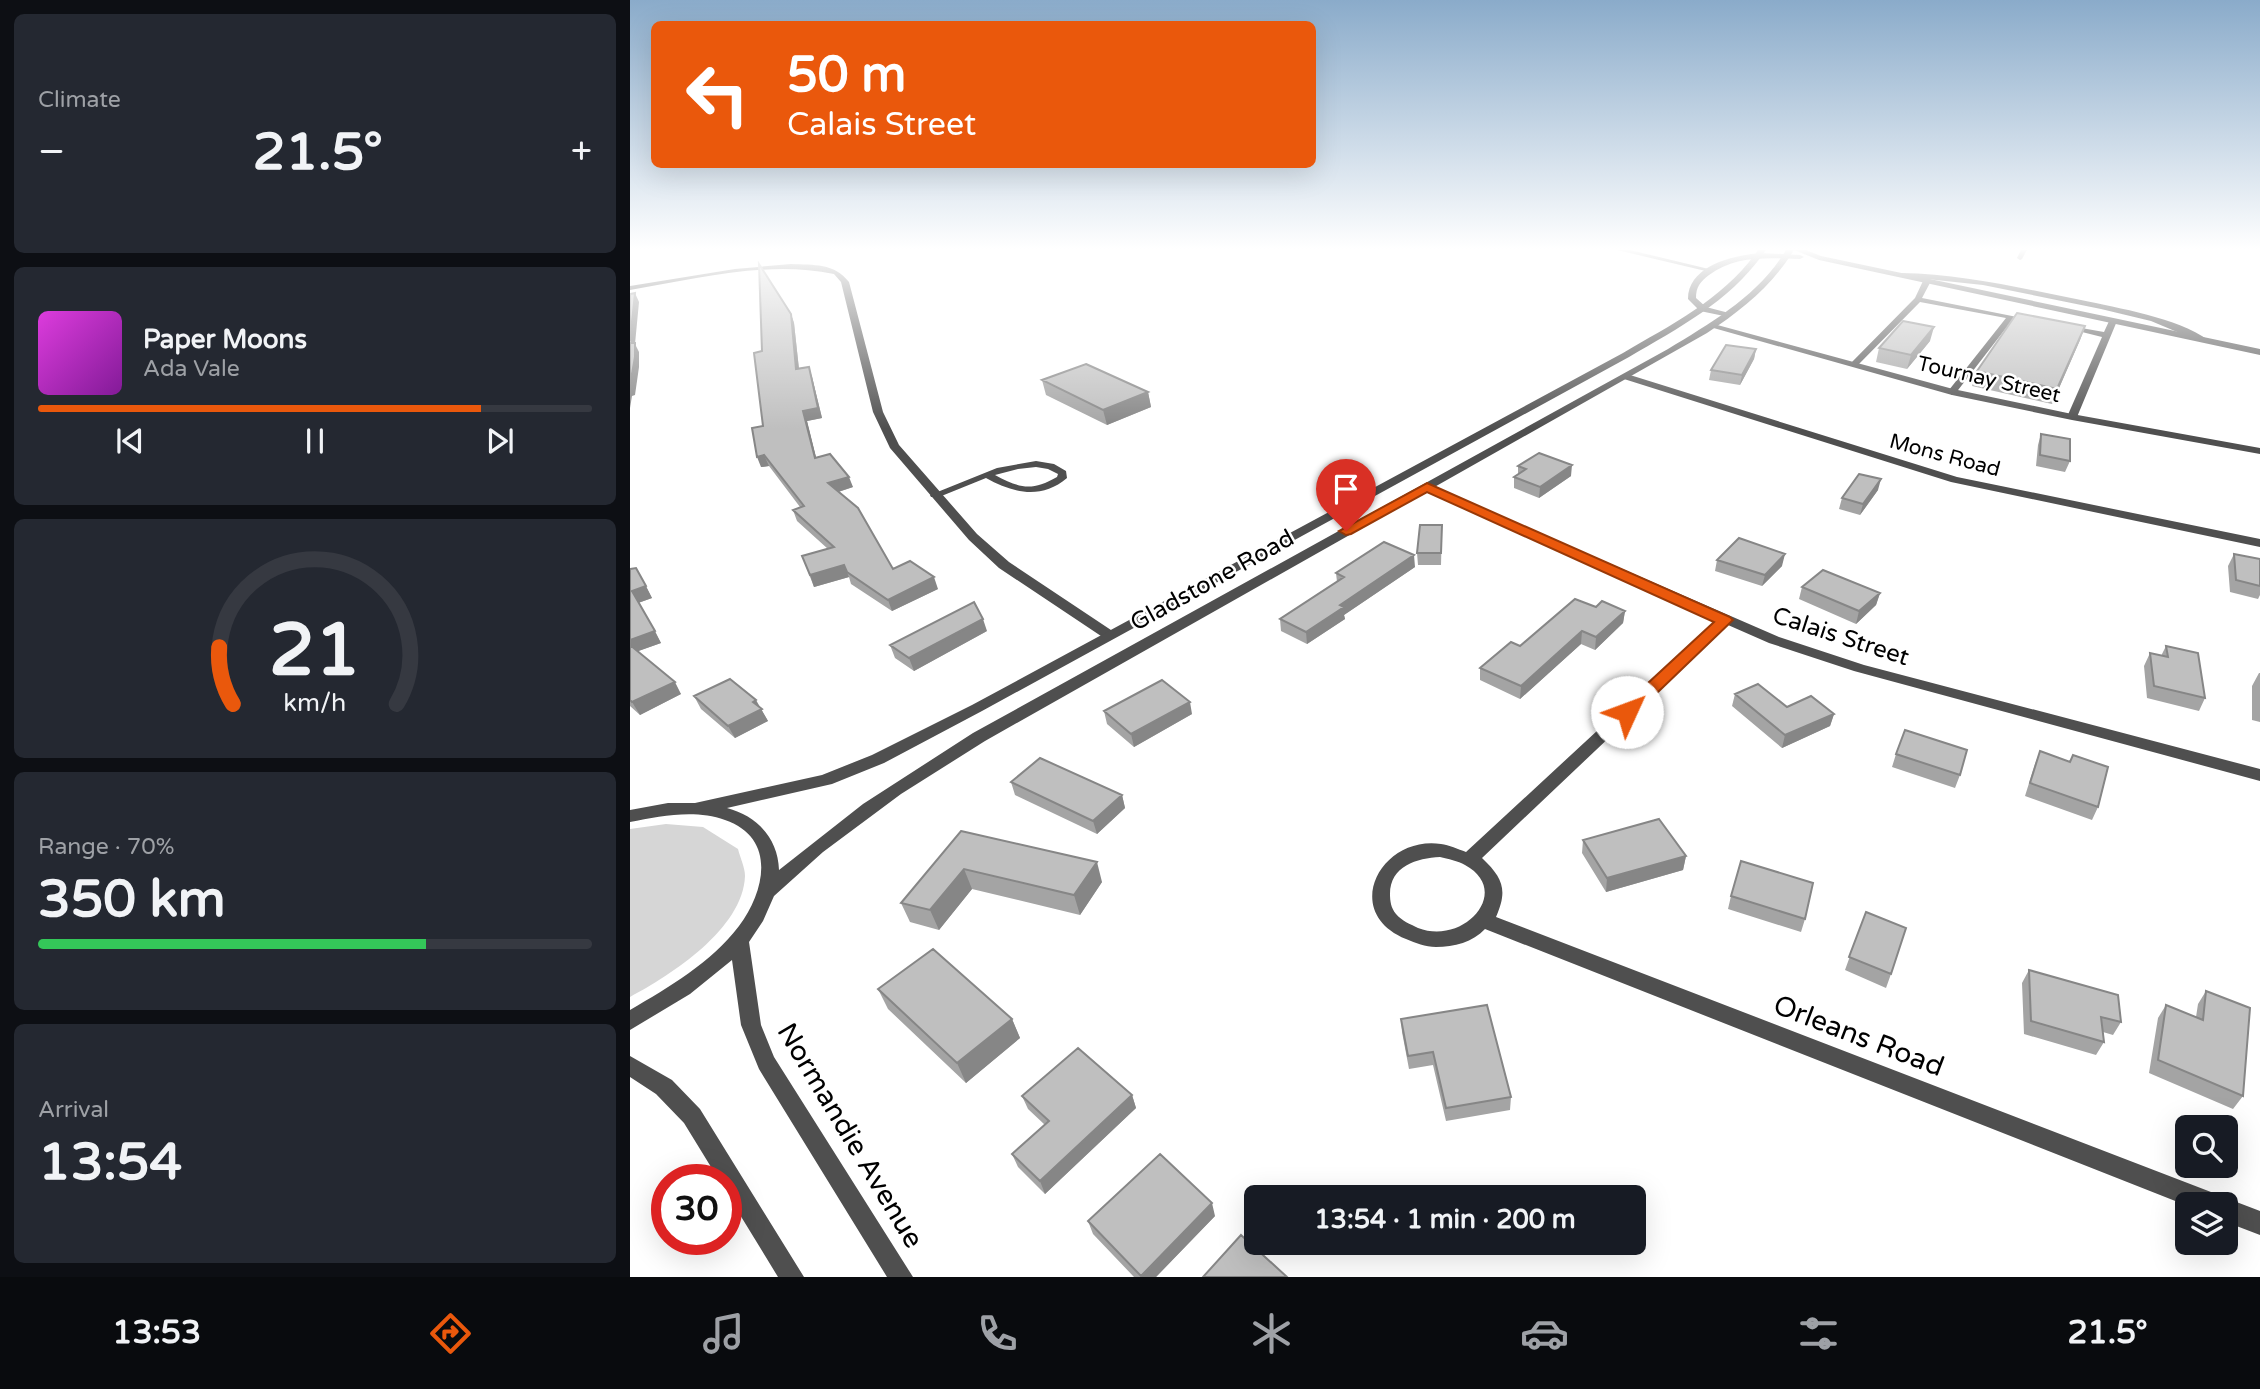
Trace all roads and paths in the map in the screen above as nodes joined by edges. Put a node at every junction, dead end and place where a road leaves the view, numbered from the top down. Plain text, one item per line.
1 (852, 310) edge
2 (1702, 310) edge
3 (1705, 310) edge
4 (1732, 310) edge
5 (1908, 310) edge
6 (1973, 310) edge
7 (2060, 310) edge
8 (2114, 310) edge
9 (1726, 315) junction
10 (2011, 317) junction
11 (2113, 321) junction
12 (2039, 322) edge
13 (1676, 324) junction
14 (2066, 327) edge
15 (1708, 328) junction
16 (2106, 335) junction
17 (2204, 340) junction
18 (2260, 352) edge
19 (1615, 361) junction
20 (1854, 364) junction
21 (1641, 369) junction
22 (1587, 376) junction
23 (1627, 377) junction
24 (1613, 384) junction
25 (1952, 392) junction
26 (2072, 417) junction
27 (2260, 451) edge
28 (1421, 466) junction
29 (989, 476) junction
30 (1446, 476) junction
31 (1382, 486) junction
32 (1427, 487) junction
33 (935, 495) junction
34 (1408, 497) junction
35 (2260, 543) edge
36 (1137, 620) junction
37 (1725, 620) junction
38 (1109, 635) junction
39 (1160, 635) junction
40 (1083, 649) junction
41 (1106, 666) junction
42 (2260, 775) edge
43 (696, 809) junction
44 (636, 812) edge
45 (1471, 858) junction
46 (767, 892) junction
47 (1485, 921) junction
48 (739, 940) junction
49 (630, 1021) edge
50 (630, 1066) edge
51 (2180, 1192) edge
52 (2238, 1215) edge
53 (2260, 1223) edge
54 (792, 1277) edge
55 (901, 1277) edge

1 - 33 street
2 - 13 street, Gladstone Road
3 - 9 street
4 - 9 street, Gladstone Road
5 - 20 lane
6 - 10 lane
7 - 11 street
8 - 17 lane
9 - 15 street, Gladstone Road
10 - 12 lane
10 - 25 lane
11 - 16 lane
11 - 17 street
13 - 15 street, Tournay Street
13 - 19 street, Gladstone Road
14 - 16 lane
15 - 20 street, Tournay Street
15 - 21 street, Gladstone Road
16 - 26 lane
17 - 18 street
19 - 21 street
19 - 22 street, Gladstone Road
20 - 25 street, Tournay Street
21 - 23 street, Gladstone Road
22 - 24 street
22 - 28 street, Gladstone Road
23 - 24 street, Gladstone Road
23 - 35 street, Mons Road
24 - 30 street, Gladstone Road
25 - 26 street, Tournay Street
26 - 27 street, Tournay Street
28 - 30 street
28 - 31 street, Gladstone Road
29 - 29 lane
29 - 33 lane
30 - 32 street, Gladstone Road
31 - 34 street
31 - 36 street, Gladstone Road
32 - 34 street, Gladstone Road
32 - 37 street, Calais Street
33 - 38 street
34 - 39 street, Gladstone Road
36 - 38 street, Gladstone Road
36 - 39 street
37 - 42 street, Calais Street
37 - 45 street
38 - 40 street, Gladstone Road
39 - 41 street, Gladstone Road
40 - 41 street
40 - 43 street, Gladstone Road
41 - 46 street, Gladstone Road
43 - 44 street
43 - 46 street
45 - 47 street
45 - 47 street
46 - 48 street
47 - 51 street, Orleans Road
48 - 49 street
48 - 55 street, Normandie Avenue
50 - 54 street
52 - 53 street

